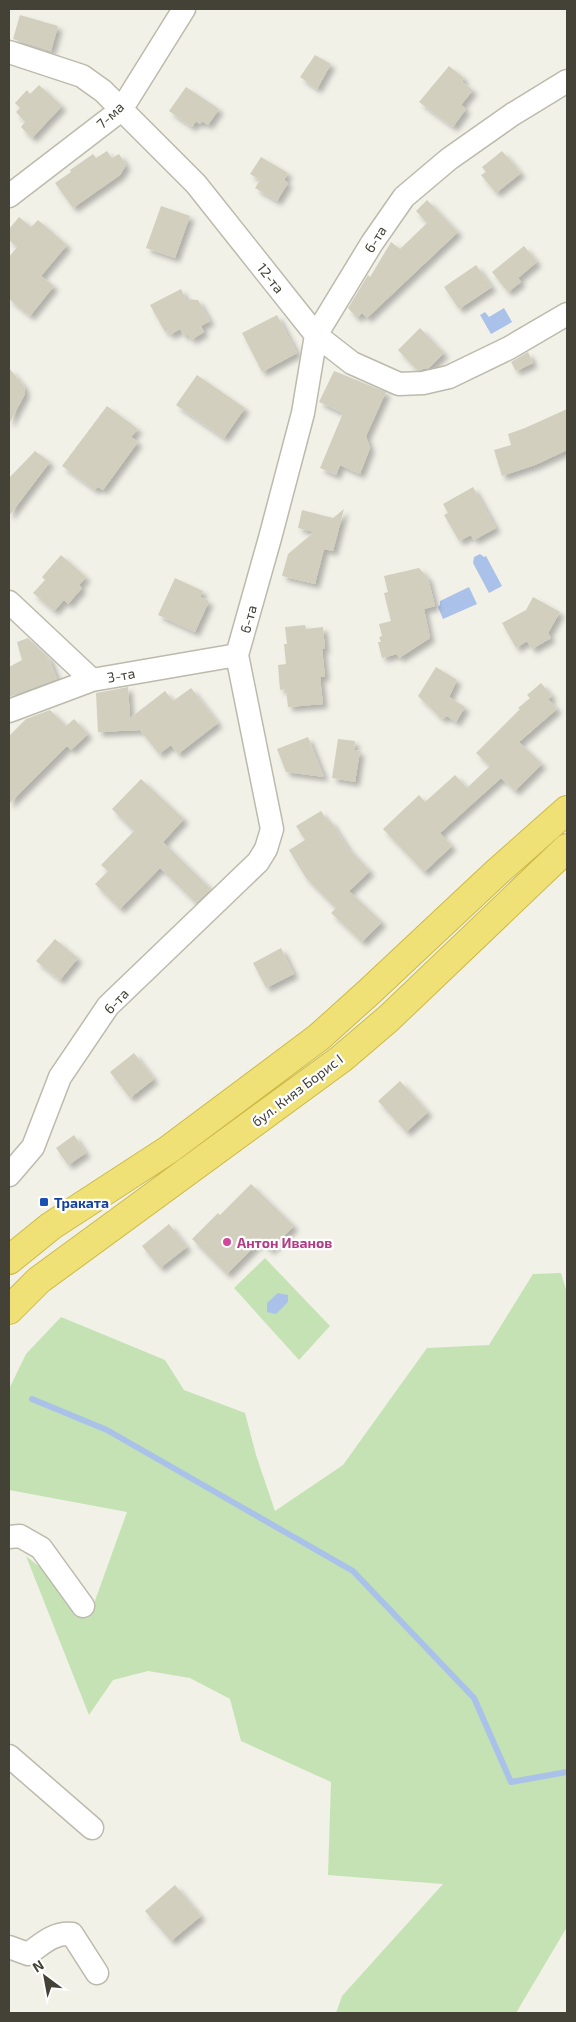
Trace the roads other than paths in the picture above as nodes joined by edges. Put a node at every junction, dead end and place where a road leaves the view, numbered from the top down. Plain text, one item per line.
1 (184, 9) edge
2 (9, 52) edge
3 (567, 81) edge
4 (121, 110) junction
5 (9, 196) edge
6 (567, 314) edge
7 (316, 335) junction
8 (9, 602) edge
9 (237, 655) junction
10 (92, 680) junction
11 (9, 710) edge
12 (567, 810) edge
13 (567, 848) edge
14 (9, 1175) edge
15 (9, 1260) edge
16 (9, 1310) edge
17 (9, 1537) edge
18 (83, 1606) dead end
19 (9, 1756) edge
20 (92, 1828) dead end
21 (9, 1947) edge
22 (97, 1972) dead end

1 - 4 street, 7-ма
2 - 4 street, 12-та
3 - 7 street, 6-та
4 - 5 street, 7-ма
4 - 7 street, 12-та
6 - 7 street, 12-та
7 - 9 street, 6-та
8 - 10 street
9 - 10 street, 3-та
9 - 14 street, 6-та
10 - 11 street, 3-та
12 - 15 highway
13 - 16 highway, бул. Княз Борис I
17 - 18 street
19 - 20 street
21 - 22 street

